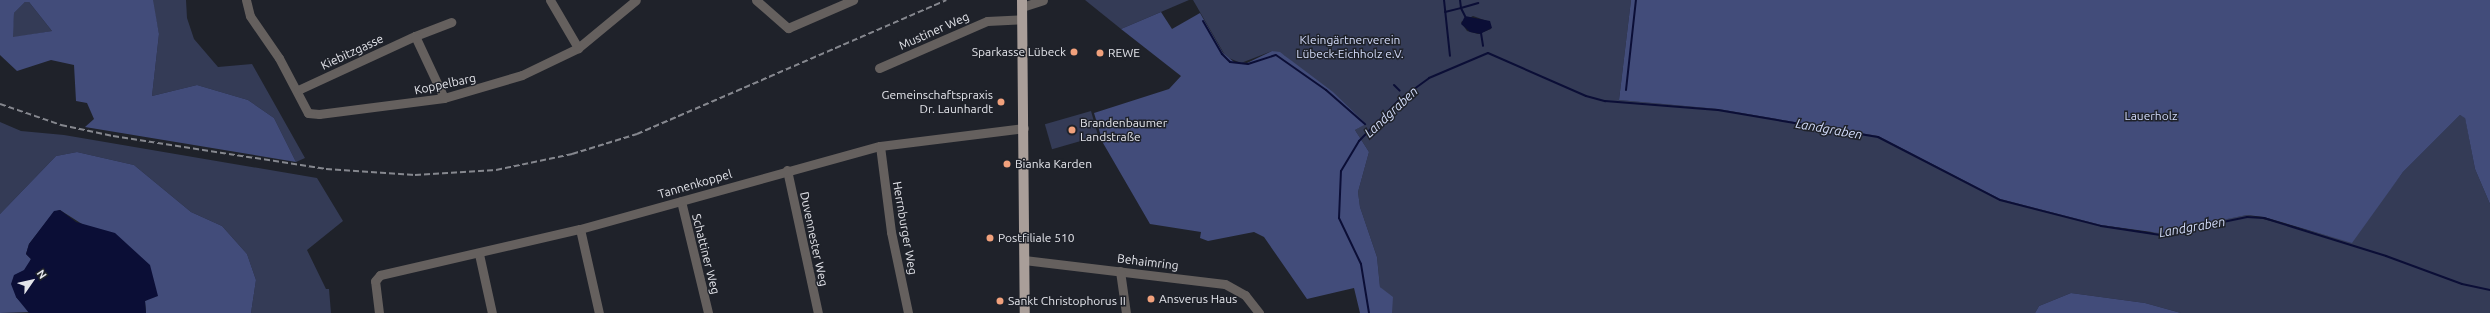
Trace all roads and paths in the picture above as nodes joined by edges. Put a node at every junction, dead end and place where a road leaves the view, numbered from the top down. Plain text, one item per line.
1 (246, 0) edge
2 (550, 0) edge
3 (636, 0) edge
4 (756, 0) edge
5 (853, 0) edge
6 (1042, 0) edge
7 (1022, 4) edge
8 (1022, 19) junction
9 (451, 22) dead end
10 (416, 36) junction
11 (578, 48) junction
12 (879, 68) dead end
13 (298, 90) junction
14 (444, 98) junction
15 (1024, 128) junction
16 (880, 146) junction
17 (787, 170) junction
18 (681, 201) junction
19 (580, 229) junction
20 (479, 254) junction
21 (1024, 260) junction
22 (1120, 270) junction
23 (378, 313) edge
24 (492, 313) edge
25 (599, 313) edge
26 (708, 313) edge
27 (818, 313) edge
28 (908, 313) edge
29 (1024, 313) edge
30 (1126, 313) edge
31 (1259, 313) edge

1 - 13 street, Koppelbarg
2 - 11 street
3 - 11 street, Koppelbarg
4 - 5 street
6 - 7 street
7 - 8 main road
8 - 12 street, Mustiner Weg
8 - 15 main road
9 - 10 street, Kiebitzgasse
10 - 13 street, Kiebitzgasse
10 - 14 street
11 - 14 street, Koppelbarg
13 - 14 street, Koppelbarg
15 - 16 street, Tannenkoppel
15 - 21 main road
16 - 17 street, Tannenkoppel
16 - 28 street, Herrnburger Weg
17 - 18 street, Tannenkoppel
17 - 27 street, Duvennester Weg
18 - 19 street, Tannenkoppel
18 - 26 street, Schattiner Weg
19 - 20 street, Tannenkoppel
19 - 25 street
20 - 23 street, Tannenkoppel
20 - 24 street
21 - 22 street, Behaimring
21 - 29 main road
22 - 30 street
22 - 31 street, Behaimring

